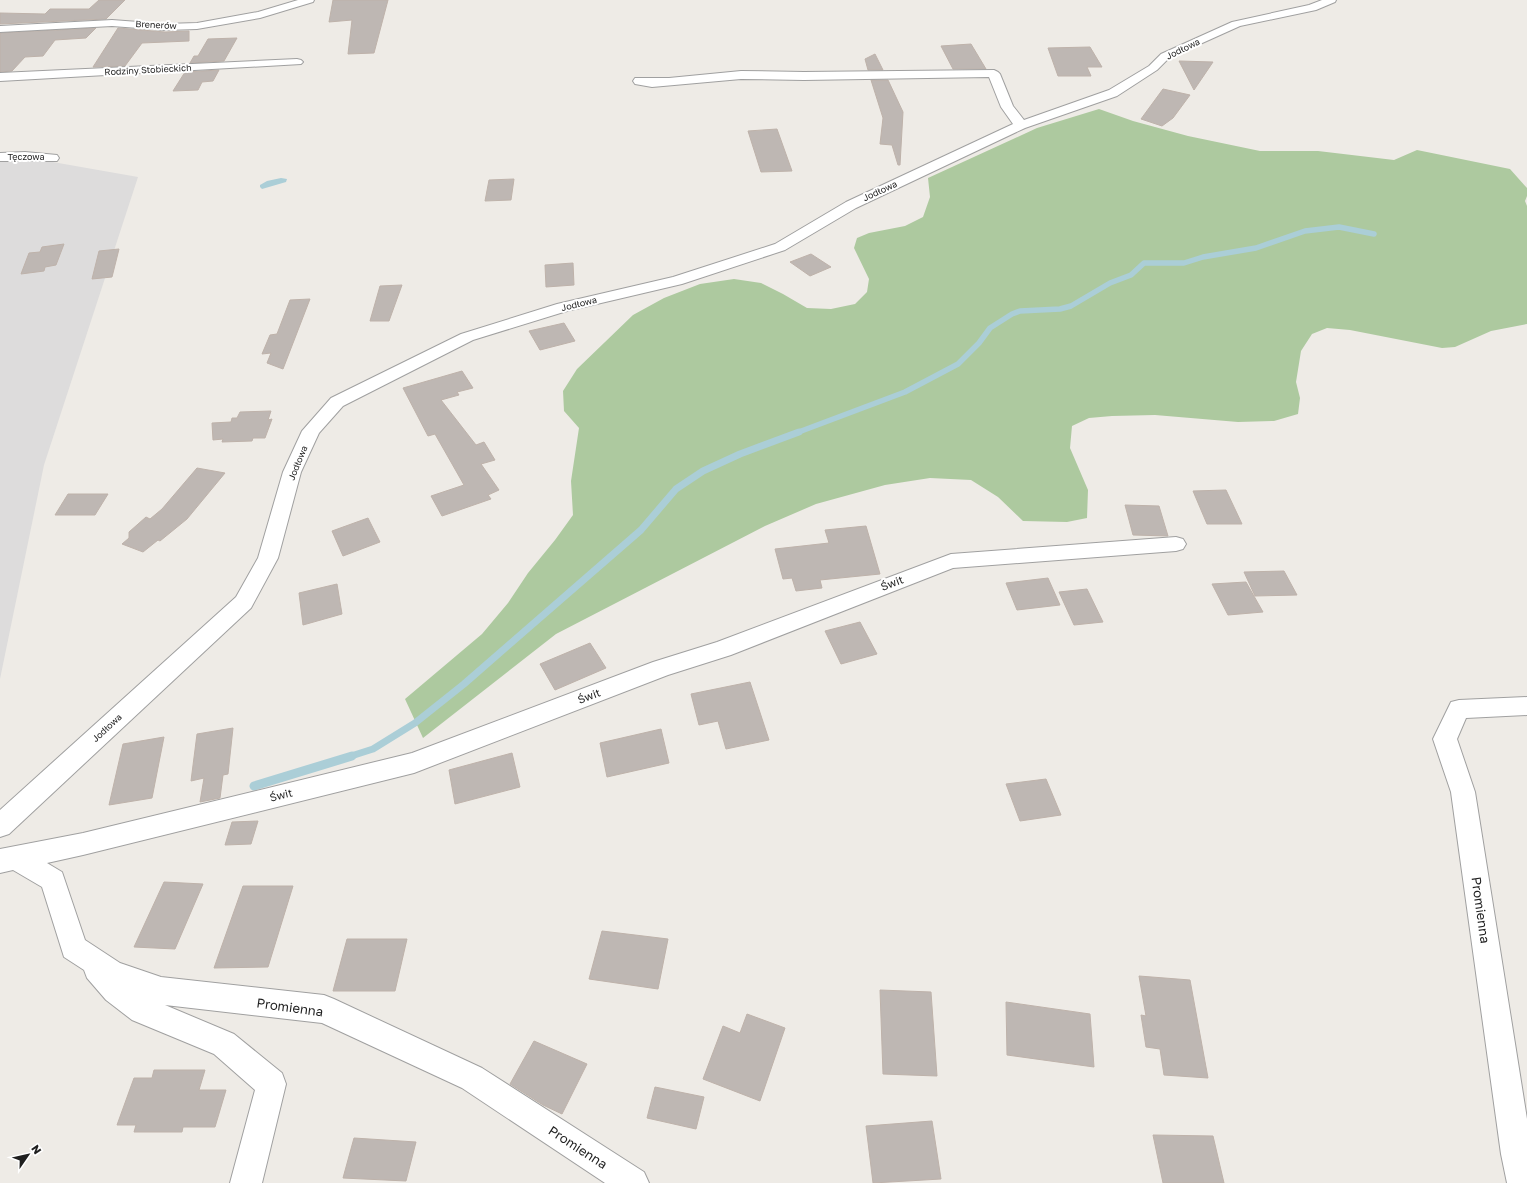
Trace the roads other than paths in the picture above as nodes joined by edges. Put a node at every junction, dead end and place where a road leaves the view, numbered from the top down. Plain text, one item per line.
1 (309, 0) edge
2 (1331, 0) edge
3 (0, 29) edge
4 (297, 62) dead end
5 (0, 77) edge
6 (639, 81) dead end
7 (1021, 125) junction
8 (0, 157) edge
9 (52, 158) dead end
10 (1176, 544) dead end
11 (1527, 706) edge
12 (0, 826) edge
13 (8, 859) edge
14 (87, 957) junction
15 (246, 1183) edge
16 (633, 1183) edge
17 (1523, 1183) edge

1 - 3 street, Brenerów
2 - 7 street, Jodłowa
4 - 5 street, Rodziny Stobieckich
6 - 7 street
7 - 12 street, Jodłowa
8 - 9 street, Tęczowa
10 - 13 street, Świt
11 - 17 street, Promienna
13 - 14 street, Promienna
14 - 15 street
14 - 16 street, Promienna

